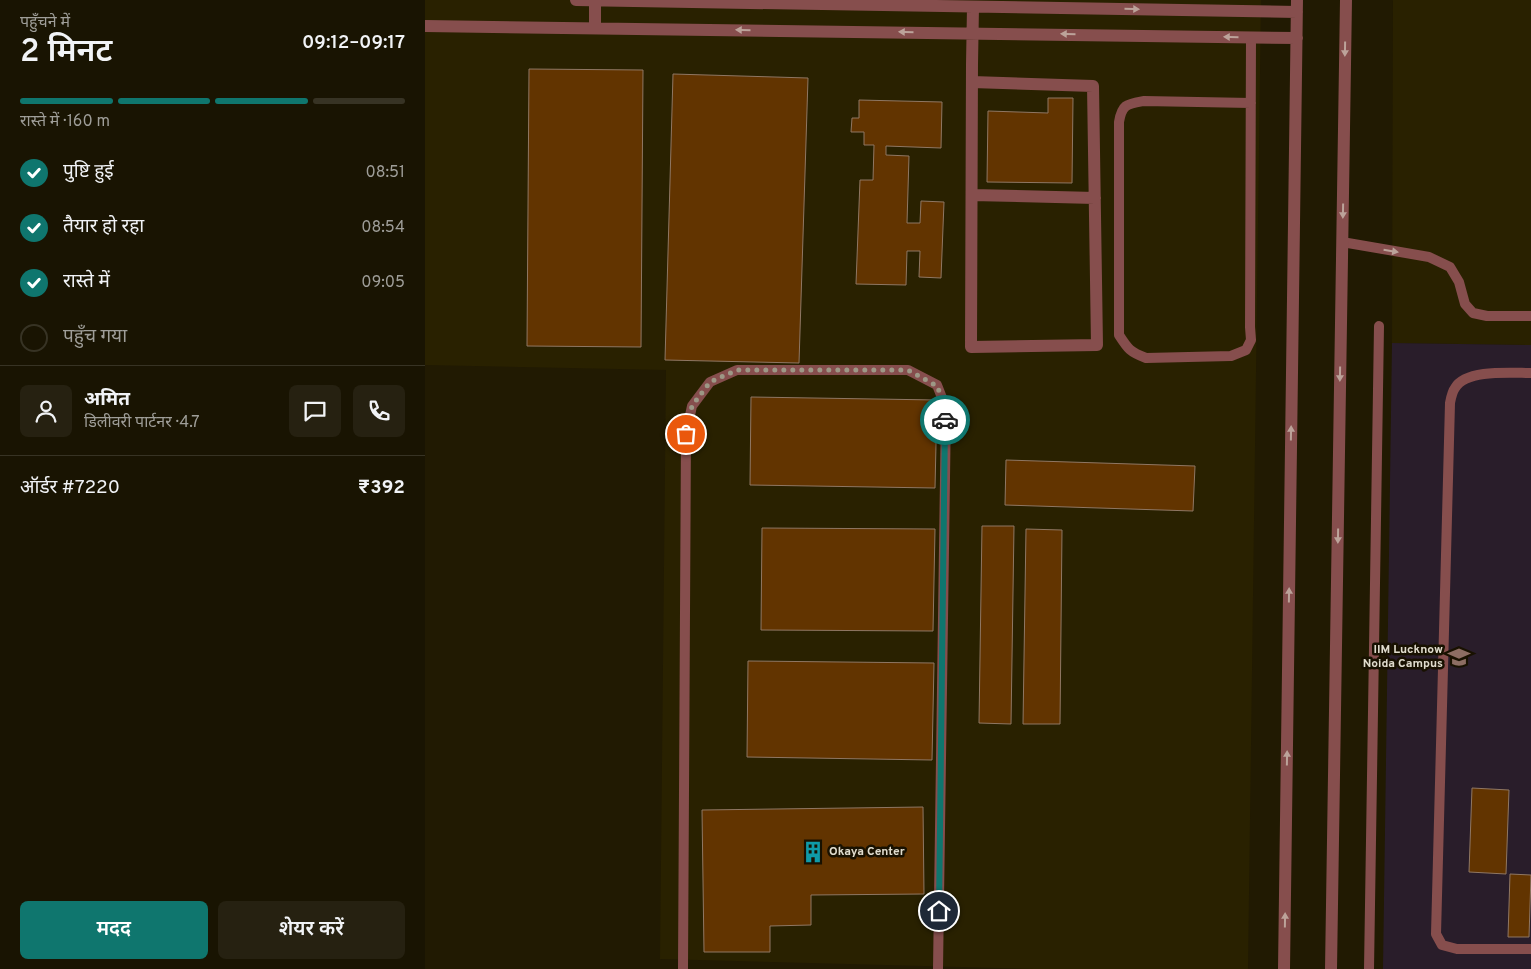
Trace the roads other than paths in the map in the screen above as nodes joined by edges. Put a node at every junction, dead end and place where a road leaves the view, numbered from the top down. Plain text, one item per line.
1 (576, 0) edge
2 (595, 0) edge
3 (1346, 0) edge
4 (973, 3) edge
5 (1297, 6) edge
6 (425, 26) edge
7 (595, 28) junction
8 (972, 33) junction
9 (1251, 37) junction
10 (1297, 38) junction
11 (971, 82) junction
12 (1251, 103) junction
13 (971, 195) junction
14 (1095, 198) junction
15 (1343, 242) junction
16 (1531, 316) edge
17 (1379, 326) dead end
18 (1531, 373) edge
19 (1531, 949) edge
20 (683, 969) edge
21 (938, 969) edge
22 (1284, 969) edge
23 (1331, 969) edge
24 (1369, 969) edge

1 - 2 street
2 - 4 street
2 - 7 street
3 -> 15 street
4 -> 5 street
4 - 8 street
5 - 10 street
6 - 7 street
8 -> 7 street
9 -> 8 street
8 - 11 street
9 - 10 street
9 - 12 lane
22 -> 10 street
11 - 13 street
11 - 14 street
12 - 12 lane
13 - 14 street
13 - 14 street
15 -> 16 lane
15 -> 23 street
17 - 24 lane
18 - 19 lane
20 - 21 lane

